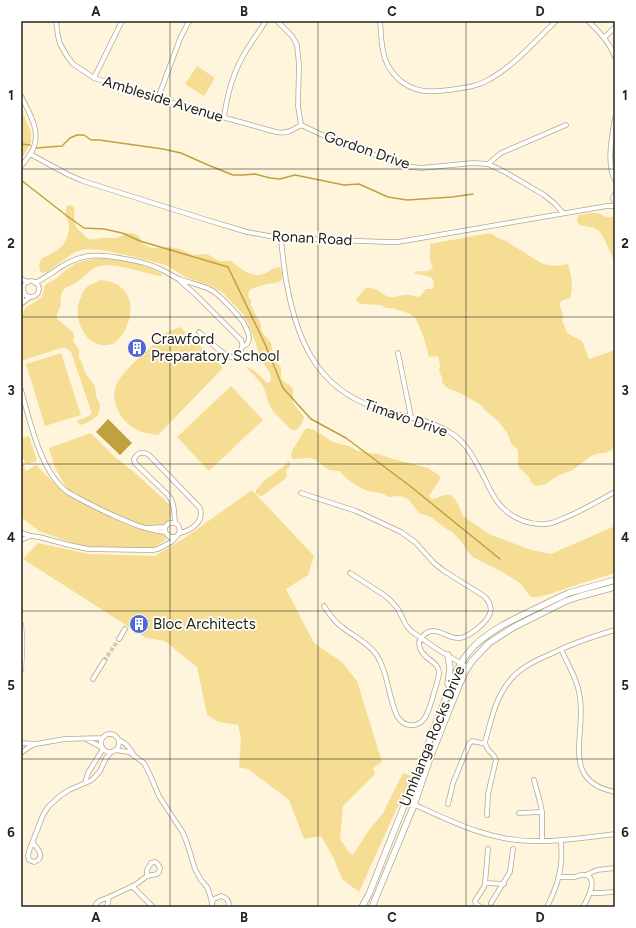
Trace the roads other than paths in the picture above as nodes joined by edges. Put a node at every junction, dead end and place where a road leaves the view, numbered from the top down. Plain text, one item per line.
1 (56, 21) edge
2 (122, 21) edge
3 (189, 21) edge
4 (266, 21) edge
5 (277, 21) edge
6 (380, 21) edge
7 (556, 21) edge
8 (588, 21) edge
9 (615, 27) edge
10 (604, 38) junction
11 (615, 56) edge
12 (94, 78) junction
13 (21, 96) edge
14 (158, 98) junction
15 (224, 117) junction
16 (615, 118) edge
17 (301, 125) junction
18 (566, 125) dead end
19 (613, 137) edge
20 (30, 154) junction
21 (488, 164) junction
22 (21, 166) edge
23 (615, 180) edge
24 (615, 194) edge
25 (614, 203) edge
26 (563, 213) junction
27 (280, 238) junction
28 (45, 278) junction
29 (177, 278) junction
30 (21, 279) edge
31 (28, 282) junction
32 (35, 283) junction
33 (38, 287) junction
34 (23, 288) edge
35 (30, 296) junction
36 (21, 303) edge
37 (199, 332) dead end
38 (242, 347) junction
39 (398, 353) dead end
40 (21, 390) edge
41 (411, 417) junction
42 (615, 492) edge
43 (301, 493) dead end
44 (172, 523) junction
45 (165, 530) junction
46 (21, 534) edge
47 (178, 534) junction
48 (31, 536) junction
49 (170, 537) junction
50 (21, 540) edge
51 (165, 545) junction
52 (350, 573) dead end
53 (615, 580) edge
54 (615, 587) edge
55 (324, 606) dead end
56 (21, 626) edge
57 (125, 629) dead end
58 (615, 630) edge
59 (119, 638) tunnel mouth
60 (421, 638) junction
61 (561, 649) junction
62 (448, 655) junction
63 (104, 661) tunnel mouth
64 (460, 663) junction
65 (467, 667) junction
66 (21, 670) edge
67 (93, 679) dead end
68 (444, 700) junction
69 (84, 738) junction
70 (102, 738) junction
71 (119, 740) junction
72 (485, 742) junction
73 (21, 743) edge
74 (36, 744) junction
75 (102, 748) junction
76 (113, 751) junction
77 (21, 753) edge
78 (134, 756) junction
79 (534, 780) dead end
80 (85, 783) junction
81 (615, 792) edge
82 (406, 802) junction
83 (448, 804) dead end
84 (414, 805) junction
85 (542, 812) junction
86 (519, 813) dead end
87 (487, 816) dead end
88 (615, 834) edge
89 (561, 840) junction
90 (542, 841) junction
91 (33, 843) dead end
92 (488, 849) dead end
93 (513, 849) dead end
94 (615, 868) edge
95 (586, 875) junction
96 (147, 876) dead end
97 (559, 877) junction
98 (485, 883) junction
99 (504, 884) junction
100 (132, 886) junction
101 (207, 888) junction
102 (615, 892) edge
103 (590, 893) junction
104 (221, 896) junction
105 (110, 897) junction
106 (490, 903) dead end
107 (212, 906) edge
108 (229, 906) edge
109 (585, 906) edge
110 (95, 907) edge
111 (107, 907) edge
112 (153, 907) edge
113 (362, 907) edge
114 (372, 907) edge
115 (481, 907) edge
116 (547, 907) edge

1 - 12 street, Ambleside Avenue
2 - 12 street
3 - 14 street
4 - 15 street
5 - 17 street
6 - 7 street
8 - 10 street
9 - 10 street
10 - 11 street
12 - 14 street, Ambleside Avenue
13 - 20 street
14 - 15 street, Ambleside Avenue
15 - 17 street, Ambleside Avenue
16 - 19 street
17 - 21 street, Gordon Drive
18 - 21 street
19 - 23 street
20 - 22 street
20 - 27 street, Ronan Road
21 - 26 street, Gordon Drive
24 - 25 street
25 - 26 street, Ronan Road
26 - 27 street, Ronan Road
27 - 41 street, Timavo Drive
28 - 29 street
28 - 32 street
28 - 33 street
29 - 38 street
29 - 38 street
30 - 31 street
31 - 32 street
31 - 34 street
32 - 33 street
33 - 35 street
34 - 35 street
34 - 36 street
35 - 36 street
37 - 38 street
39 - 41 street
40 - 45 street
41 - 42 street, Timavo Drive
43 - 60 street
44 - 45 street
44 - 47 street
44 - 47 street
45 - 49 street
46 - 48 street
47 - 49 street
47 - 51 street
48 - 50 street
48 - 51 street
49 - 51 street
52 - 60 street
53 - 64 main road, Umhlanga Rocks Drive
54 - 65 main road, Umhlanga Rocks Drive
55 - 60 street
56 - 66 street
57 - 59 street
58 - 61 street
60 - 62 street
61 - 72 street
61 - 81 street
62 - 64 street
62 - 68 main road
63 - 67 street
64 - 65 street
64 - 68 main road, Umhlanga Rocks Drive
65 - 84 main road, Umhlanga Rocks Drive
68 - 82 main road, Umhlanga Rocks Drive
69 - 70 street
69 - 74 street
69 - 75 street
70 - 71 street
70 - 75 street
71 - 76 street
71 - 78 street
72 - 83 street
72 - 87 street
73 - 74 street
74 - 77 street
75 - 76 street
75 - 80 street
76 - 78 street
76 - 80 street
78 - 101 street
79 - 85 street
80 - 91 street
82 - 84 street
82 - 113 main road, Umhlanga Rocks Drive
84 - 90 street
84 - 114 main road, Umhlanga Rocks Drive
85 - 86 street
85 - 90 street
88 - 89 street
89 - 90 street
89 - 97 street
92 - 98 street
93 - 99 street
94 - 95 street
95 - 97 street
95 - 103 street
96 - 100 street
97 - 116 street
98 - 99 street
98 - 115 street
99 - 106 street
100 - 105 street
100 - 112 street
101 - 104 street
101 - 107 street
102 - 103 street
103 - 109 street
104 - 107 street
104 - 108 street
105 - 110 street
105 - 111 street

